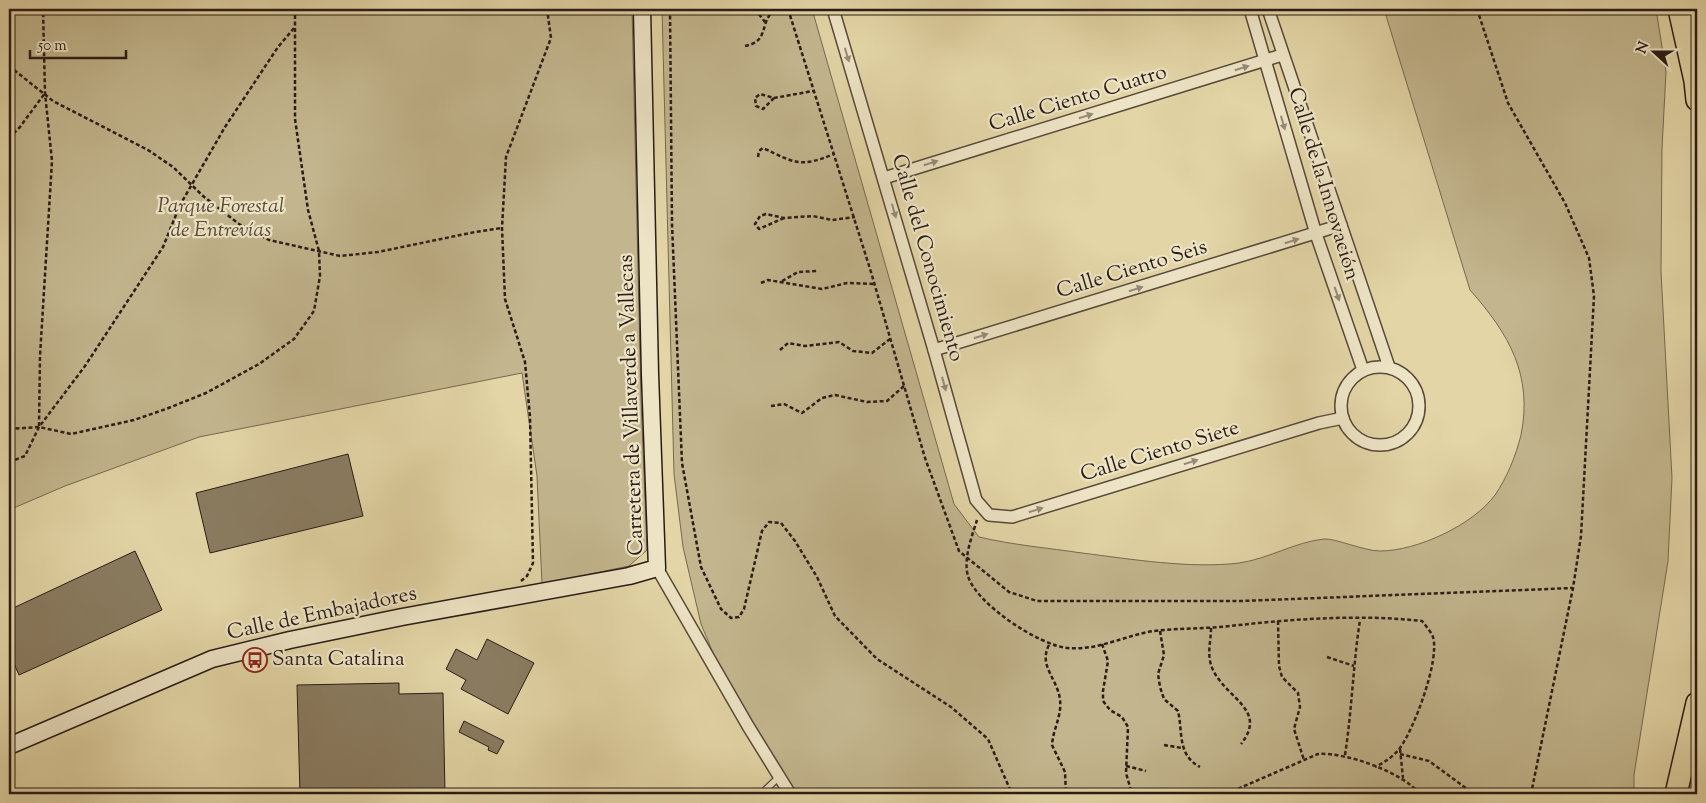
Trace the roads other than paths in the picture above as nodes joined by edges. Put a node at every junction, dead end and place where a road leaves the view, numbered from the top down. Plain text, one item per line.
1 (642, 9) edge
2 (832, 9) edge
3 (1250, 9) edge
4 (1268, 9) edge
5 (1678, 9) edge
6 (1282, 56) junction
7 (1266, 61) junction
8 (1697, 100) edge
9 (884, 178) junction
10 (1340, 225) junction
11 (1316, 234) junction
12 (934, 350) junction
13 (1389, 367) junction
14 (1363, 370) junction
15 (1343, 418) junction
16 (985, 512) joint
17 (657, 568) junction
18 (1697, 703) edge
19 (1697, 713) edge
20 (9, 746) edge
21 (779, 777) junction
22 (761, 794) edge
23 (790, 794) edge
24 (1676, 794) edge
25 (1685, 794) edge

1 - 17 main road, Carretera de Villaverde a Vallecas
2 -> 9 street, Calle del Conocimiento
3 - 7 street, Calle de la Innovación
4 - 6 street, Calle de la Innovación
5 - 8 highway
6 - 7 street, Calle Ciento Cuatro
6 - 10 street, Calle de la Innovación
9 -> 7 street, Calle Ciento Cuatro
7 -> 11 street, Calle de la Innovación
9 -> 12 street, Calle del Conocimiento
10 - 11 street, Calle Ciento Seis
10 - 13 street, Calle de la Innovación
12 -> 11 street, Calle Ciento Seis
11 -> 14 street, Calle de la Innovación
12 -> 16 street, Calle del Conocimiento
13 - 14 street
13 - 15 street
14 - 15 street
16 -> 15 street, Calle Ciento Siete
17 - 20 main road, Calle de Embajadores
17 - 21 street, Carretera de Villaverde a Vallecas
18 - 24 highway
19 - 25 highway
21 - 22 lane
21 - 23 street, Carretera de Villaverde a Vallecas

